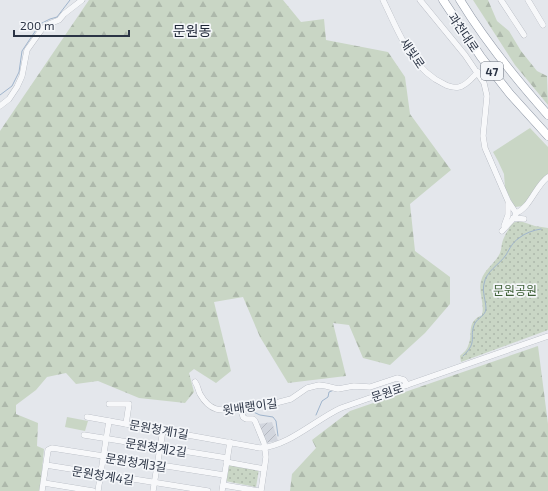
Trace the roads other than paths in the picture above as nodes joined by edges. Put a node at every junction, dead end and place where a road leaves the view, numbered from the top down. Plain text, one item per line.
1 (82, 0) edge
2 (382, 0) edge
3 (420, 0) edge
4 (443, 0) edge
5 (460, 0) edge
6 (501, 0) edge
7 (528, 0) edge
8 (543, 24) dead end
9 (524, 35) dead end
10 (478, 72) junction
11 (0, 106) edge
12 (548, 115) edge
13 (548, 136) edge
14 (548, 176) edge
15 (548, 336) edge
16 (195, 382) dead end
17 (407, 385) junction
18 (110, 404) dead end
19 (241, 410) junction
20 (88, 417) dead end
21 (109, 421) junction
22 (126, 424) junction
23 (163, 430) junction
24 (84, 435) dead end
25 (106, 439) junction
26 (230, 442) junction
27 (265, 447) junction
28 (160, 448) junction
29 (104, 456) junction
30 (227, 460) junction
31 (46, 465) junction
32 (157, 465) junction
33 (264, 469) junction
34 (101, 474) junction
35 (224, 475) junction
36 (44, 482) junction
37 (154, 483) junction
38 (222, 488) edge
39 (42, 491) edge
40 (93, 491) edge
41 (98, 491) edge
42 (153, 491) edge
43 (208, 491) edge
44 (260, 491) edge

1 - 11 street
2 - 10 street, 새빛로
3 - 10 street
4 - 13 highway, 과천대로 / 47
5 - 12 highway, 과천대로 / 47
6 - 9 street
7 - 8 street
10 - 14 street
15 - 17 street, 문원로
16 - 19 street, 윗배랭이길
17 - 19 street, 윗배랭이길
17 - 27 street, 문원로
18 - 22 street
19 - 27 street
20 - 21 street, 문원청계1길
21 - 22 street, 문원청계1길
21 - 25 street
22 - 23 street, 문원청계1길
23 - 26 street, 문원청계1길
23 - 28 street
24 - 25 street, 문원청계2길
25 - 28 street, 문원청계2길
25 - 29 street
26 - 27 street, 문원로
26 - 30 street
27 - 33 street
28 - 30 street, 문원청계2길
28 - 32 street
29 - 31 street, 문원청계3길
29 - 32 street, 문원청계3길
29 - 34 street
30 - 33 street, 문원청계2길
30 - 35 street
31 - 34 street, 문원청계4길
31 - 36 street
32 - 35 street, 문원청계3길
32 - 37 street
33 - 44 street
34 - 37 street, 문원청계4길
34 - 41 street
35 - 38 street
36 - 39 street
36 - 40 street
37 - 42 street
37 - 43 street, 문원청계4길
38 - 44 street

